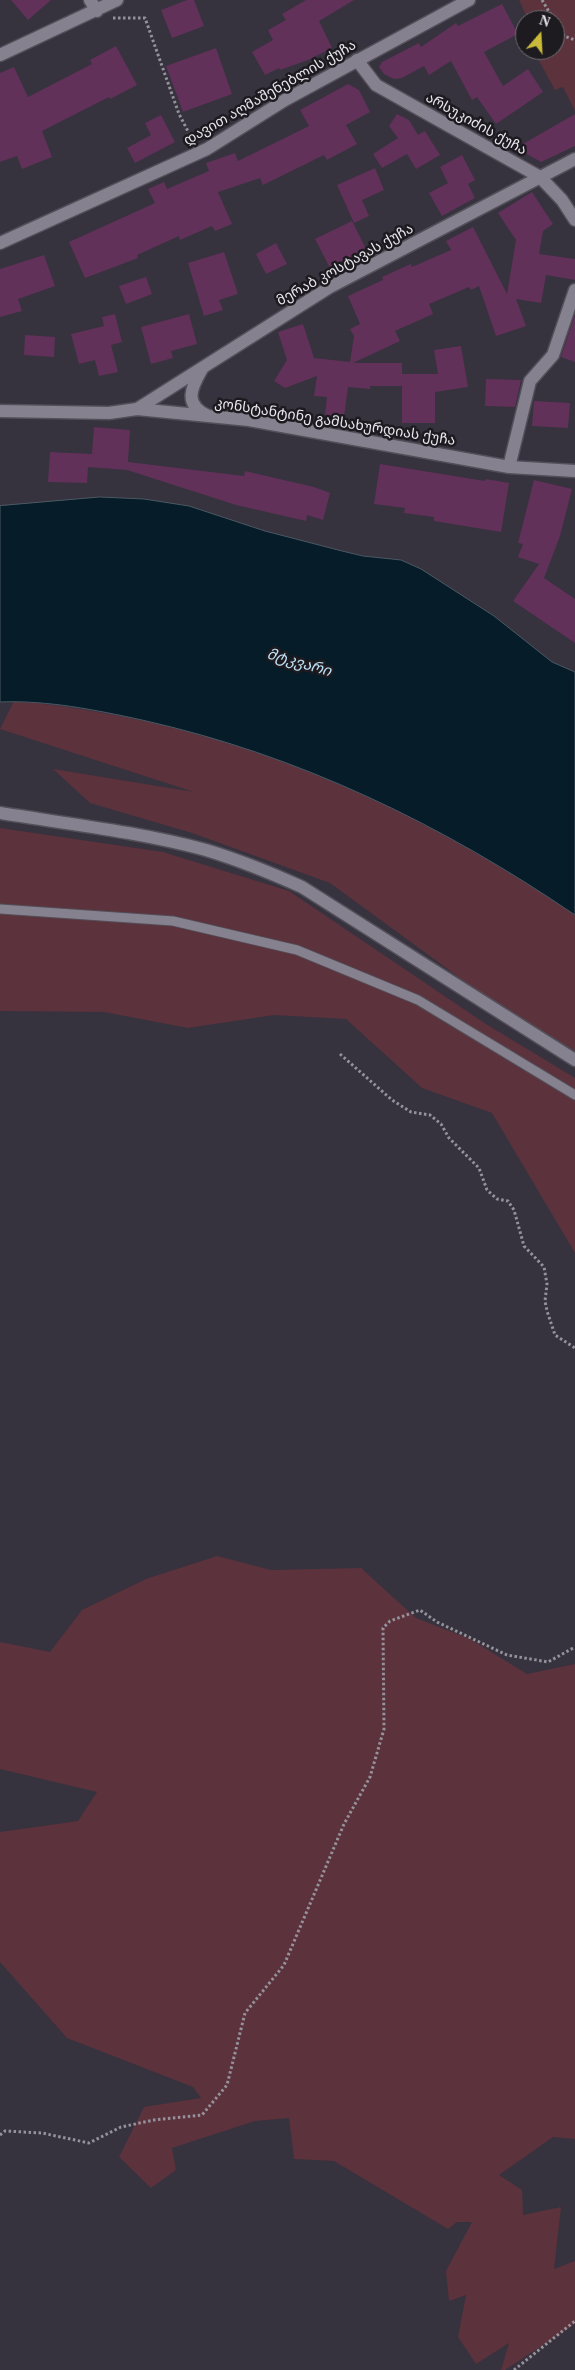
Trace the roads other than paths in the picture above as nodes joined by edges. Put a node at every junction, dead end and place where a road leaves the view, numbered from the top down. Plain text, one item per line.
1 (90, 0) edge
2 (470, 0) edge
3 (106, 6) edge
4 (0, 55) edge
5 (357, 60) junction
6 (575, 159) edge
7 (540, 177) junction
8 (575, 220) edge
9 (0, 243) edge
10 (575, 290) edge
11 (202, 369) junction
12 (137, 409) junction
13 (0, 411) edge
14 (208, 416) junction
15 (509, 467) junction
16 (575, 471) edge
17 (0, 813) edge
18 (0, 909) edge
19 (575, 1060) edge
20 (575, 1095) edge

1 - 3 main road
2 - 5 main road, დავით აღმაშენებლის ქუჩა
3 - 4 main road
5 - 7 main road, არსუკიძის ქუჩა
5 - 9 main road, დავით აღმაშენებლის ქუჩა
6 - 7 main road, მერაბ კოსტავას ქუჩა
7 - 8 main road, არსუკიძის ქუჩა
7 - 11 main road, მერაბ კოსტავას ქუჩა
10 - 15 main road
11 - 12 main road, მერაბ კოსტავას ქუჩა
11 - 14 main road
12 - 13 main road, კონსტანტინე გამსახურდიას ქუჩა
12 - 14 main road, კონსტანტინე გამსახურდიას ქუჩა
14 - 15 main road, კონსტანტინე გამსახურდიას ქუჩა
15 - 16 main road, კონსტანტინე გამსახურდიას ქუჩა
17 - 19 main road
18 - 20 lane

